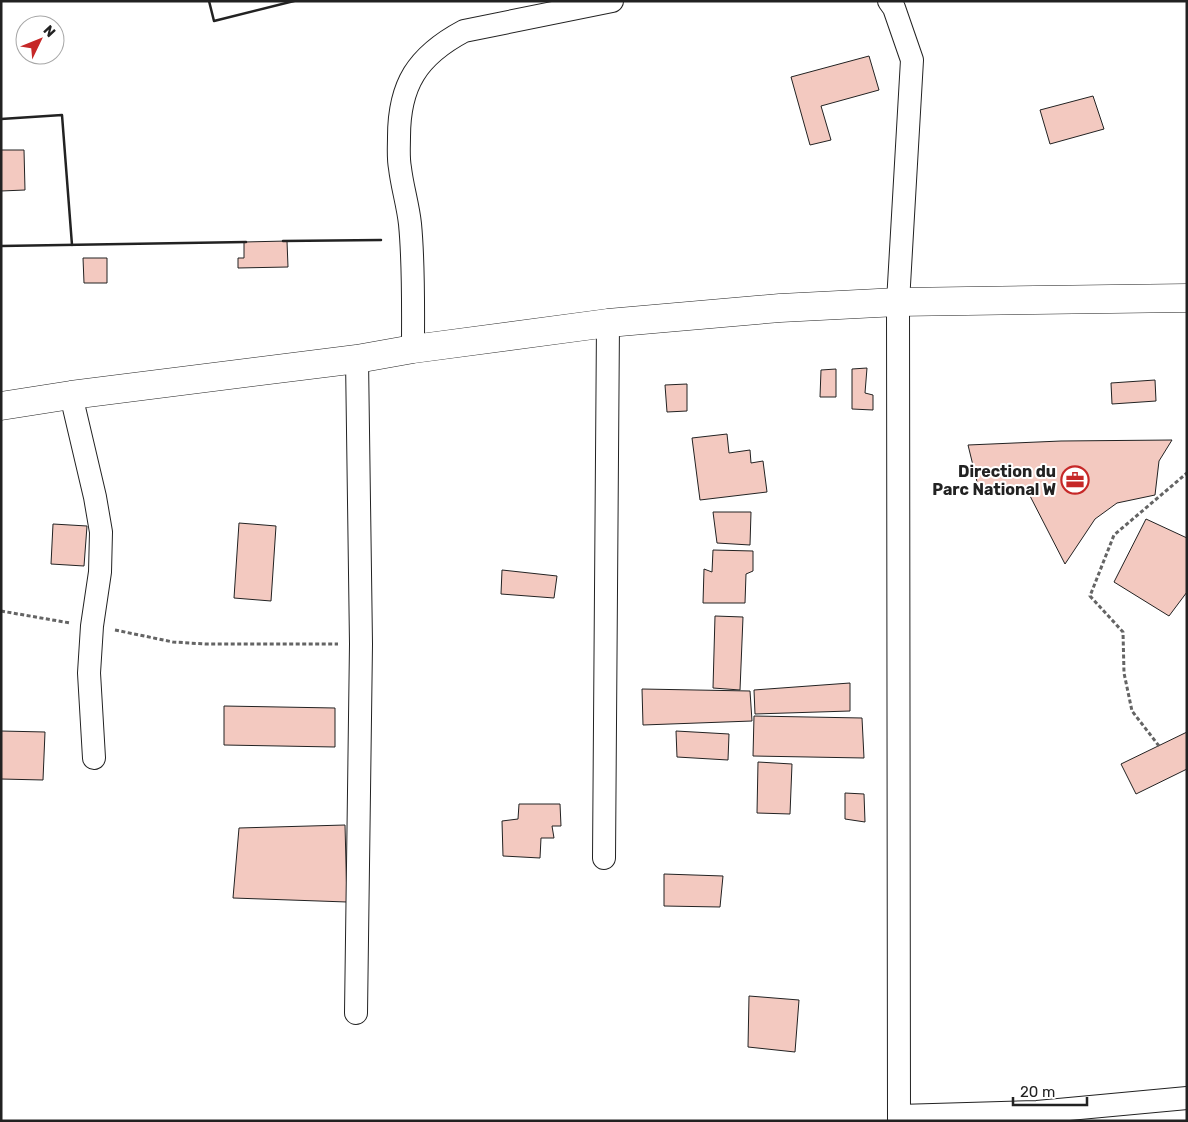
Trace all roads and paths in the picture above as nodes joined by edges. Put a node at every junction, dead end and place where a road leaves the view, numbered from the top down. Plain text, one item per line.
1 (612, 1) edge
2 (889, 1) edge
3 (1187, 298) edge
4 (898, 302) junction
5 (608, 323) junction
6 (413, 349) junction
7 (357, 359) junction
8 (71, 395) junction
9 (1, 406) edge
10 (1187, 473) edge
11 (1, 611) edge
12 (92, 626) junction
13 (361, 644) junction
14 (1159, 746) dead end
15 (94, 758) dead end
16 (604, 858) dead end
17 (356, 1012) dead end
18 (1187, 1098) edge
19 (899, 1118) edge

1 - 6 street
2 - 4 street
3 - 4 main road
4 - 5 main road
4 - 19 street
5 - 6 main road
5 - 16 street
6 - 7 main road
7 - 8 main road
7 - 13 street
8 - 9 main road
8 - 12 street
10 - 14 path
11 - 12 path
12 - 13 path
12 - 15 street
13 - 17 street
18 - 19 street

